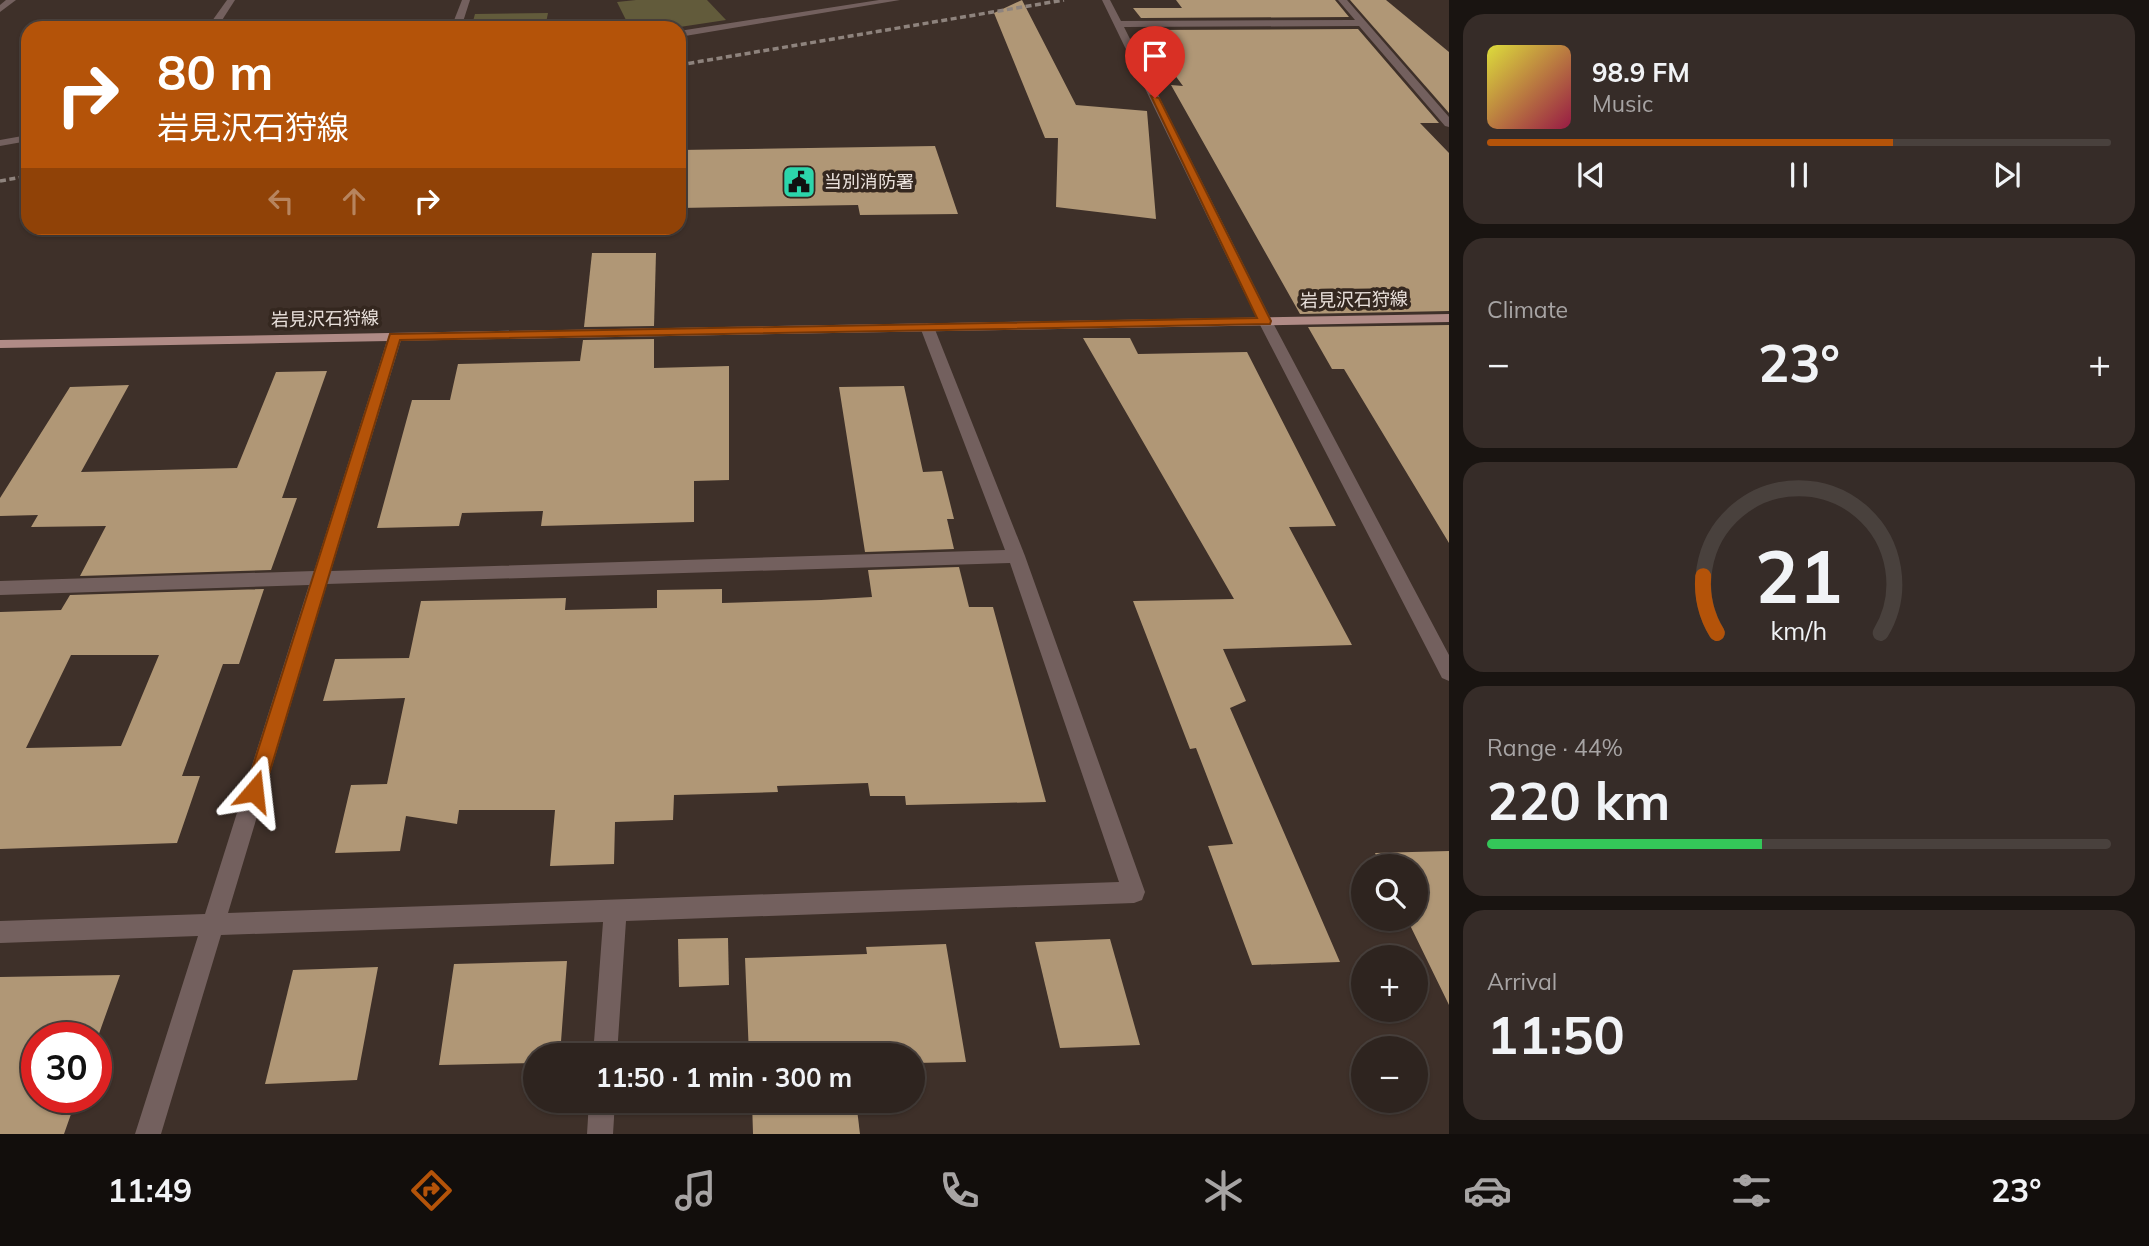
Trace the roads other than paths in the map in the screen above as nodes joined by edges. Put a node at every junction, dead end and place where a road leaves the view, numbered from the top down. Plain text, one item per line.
1 (12, 0) edge
2 (231, 0) edge
3 (466, 0) edge
4 (896, 0) edge
5 (1106, 0) edge
6 (1342, 0) edge
7 (0, 9) edge
8 (217, 21) edge
9 (458, 21) edge
10 (1362, 23) junction
11 (1118, 24) junction
12 (686, 33) edge
13 (1449, 124) edge
14 (21, 139) edge
15 (0, 143) edge
16 (1449, 318) edge
17 (1265, 321) junction
18 (927, 327) junction
19 (395, 337) junction
20 (0, 344) edge
21 (1016, 556) junction
22 (320, 579) junction
23 (0, 588) edge
24 (1449, 673) edge
25 (615, 910) junction
26 (213, 924) junction
27 (0, 932) edge
28 (606, 1043) edge
29 (601, 1113) edge
30 (148, 1134) edge
31 (600, 1134) edge

1 - 7 street
2 - 8 street
3 - 9 street
4 - 12 street
5 - 11 street
6 - 10 street
10 - 11 street
10 - 13 street
11 - 17 street
14 - 15 street
16 - 17 main road, 岩見沢石狩線
17 - 18 main road, 岩見沢石狩線
17 - 24 street
18 - 19 main road, 岩見沢石狩線
18 - 21 street
19 - 20 main road, 岩見沢石狩線
19 - 22 street
21 - 22 street
21 - 25 street
22 - 23 street
22 - 26 street
25 - 26 street
25 - 28 street
26 - 27 street
26 - 30 street
29 - 31 street

